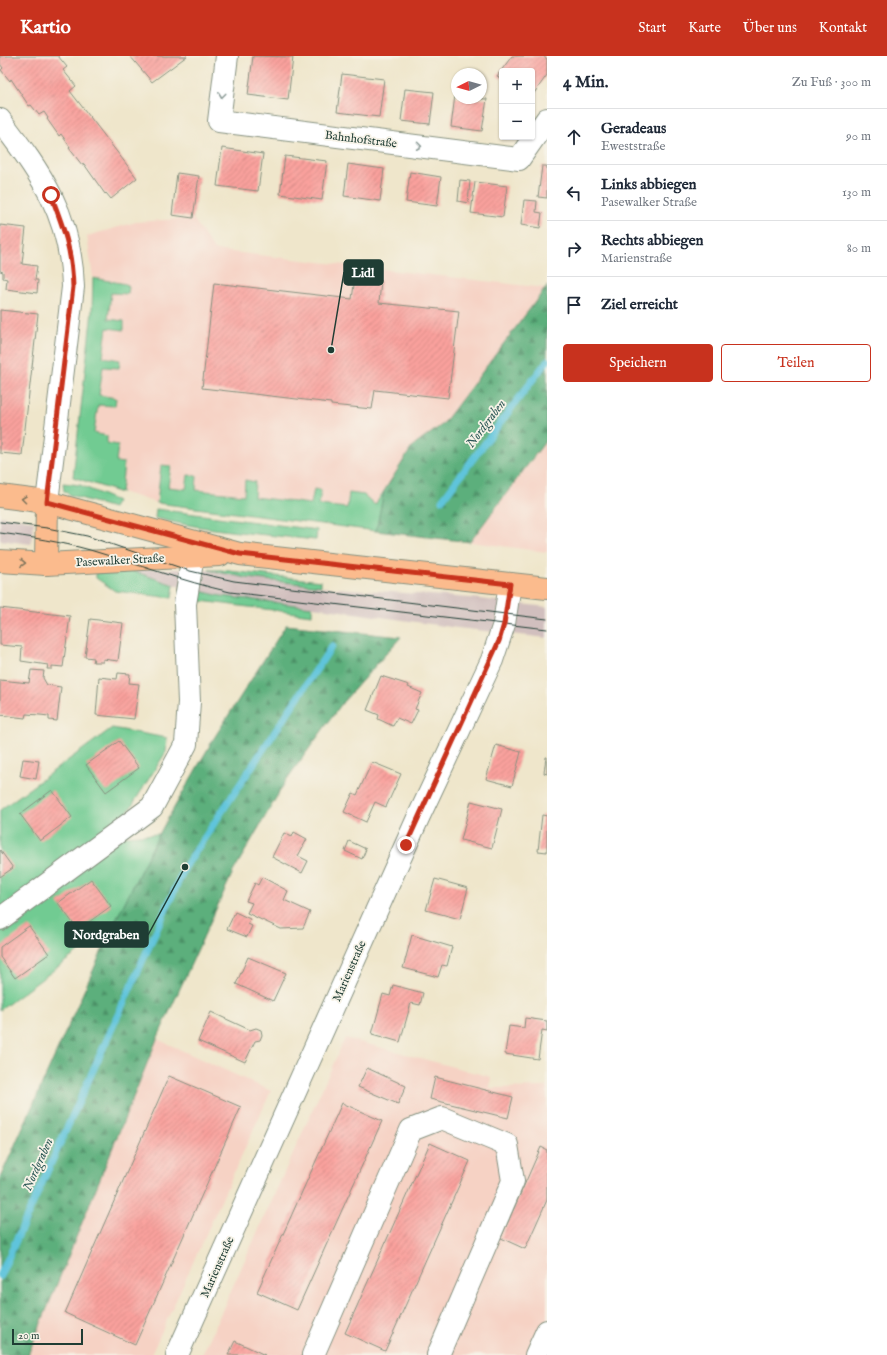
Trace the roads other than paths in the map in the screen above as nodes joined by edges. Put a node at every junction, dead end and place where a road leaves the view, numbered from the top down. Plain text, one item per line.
1 (227, 56) edge
2 (547, 119) edge
3 (0, 120) edge
4 (0, 496) edge
5 (47, 502) junction
6 (240, 554) junction
7 (193, 556) junction
8 (0, 561) edge
9 (46, 564) junction
10 (510, 584) junction
11 (547, 588) edge
12 (0, 919) edge
13 (547, 1331) edge
14 (177, 1355) edge
15 (313, 1355) edge
16 (438, 1355) edge
17 (536, 1355) edge

1 -> 2 street, Bahnhofstraße
3 - 5 street
5 -> 4 main road, Pasewalker Straße
5 - 6 main road, Pasewalker Straße
5 - 9 main road
6 - 7 main road, Pasewalker Straße
6 - 10 main road, Pasewalker Straße
7 - 9 main road, Pasewalker Straße
7 - 12 street
8 -> 9 main road, Pasewalker Straße
10 - 11 main road, Pasewalker Straße
10 - 14 street, Marienstraße
13 - 17 street
15 - 16 street

